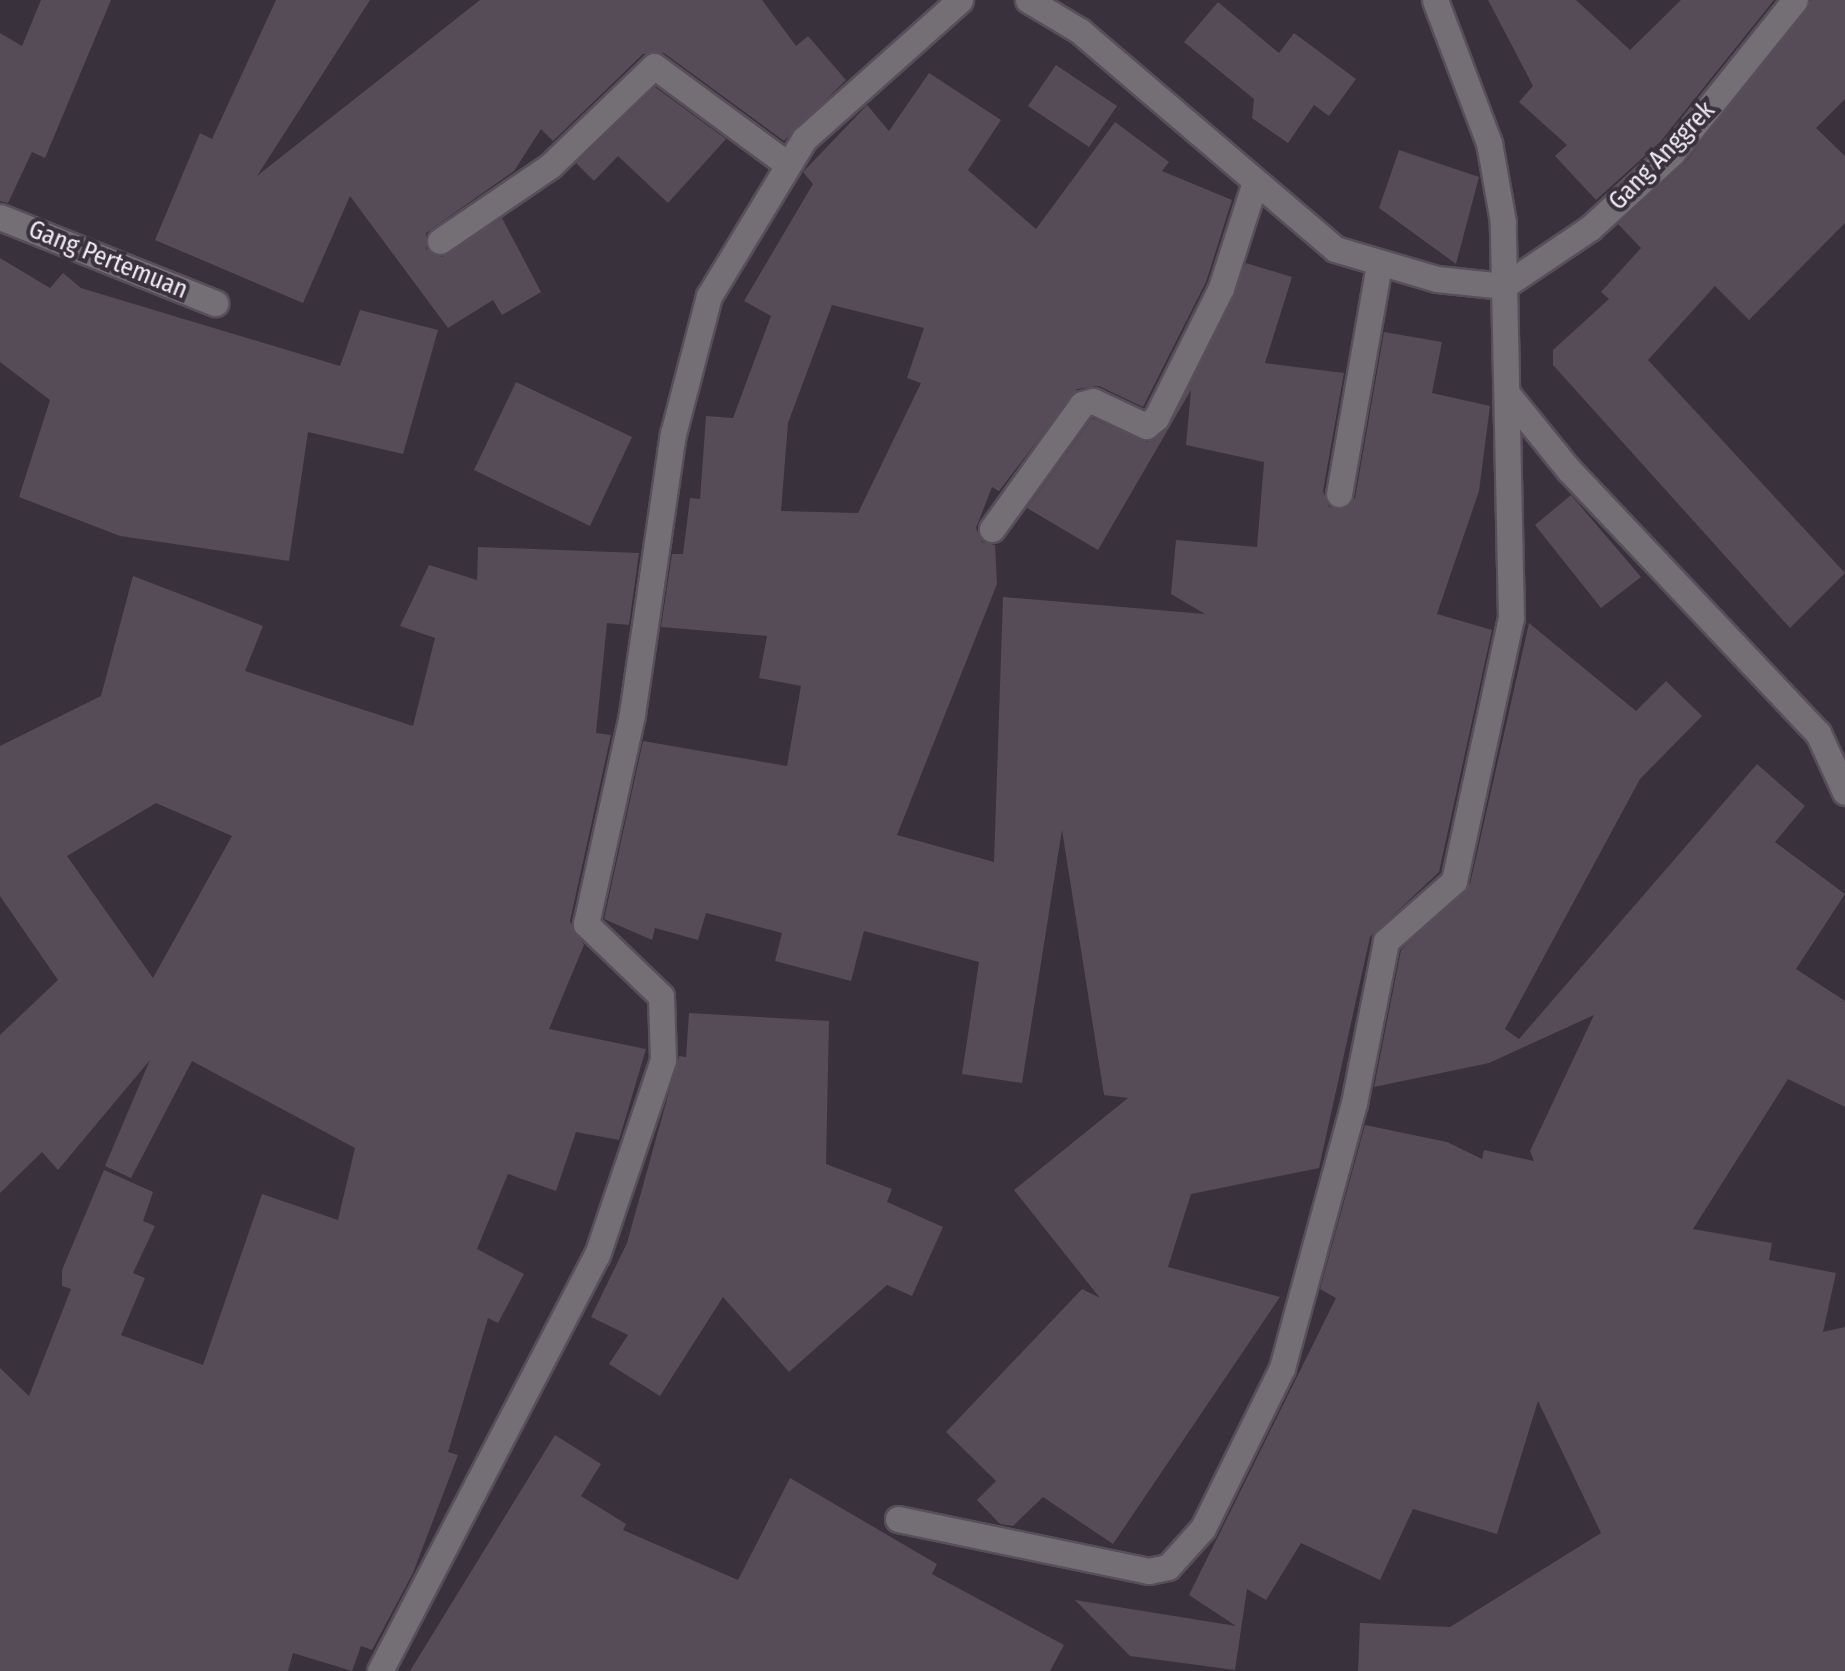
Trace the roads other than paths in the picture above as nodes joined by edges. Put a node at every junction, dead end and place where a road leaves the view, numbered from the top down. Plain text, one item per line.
1 (960, 0) edge
2 (1028, 0) edge
3 (1435, 0) edge
4 (1795, 0) edge
5 (786, 164) junction
6 (1255, 182) junction
7 (0, 217) edge
8 (440, 241) dead end
9 (1379, 266) junction
10 (1504, 286) junction
11 (215, 303) dead end
12 (1509, 396) junction
13 (1339, 494) dead end
14 (992, 529) dead end
15 (1845, 792) edge
16 (898, 1519) dead end
17 (380, 1671) edge

1 - 5 street
2 - 6 street
3 - 10 street
4 - 10 street, Gang Anggrek
5 - 8 street
5 - 17 street
6 - 9 street
6 - 14 street
7 - 11 street, Gang Pertemuan
9 - 10 street
9 - 13 street
10 - 12 street
12 - 15 street
12 - 16 street

